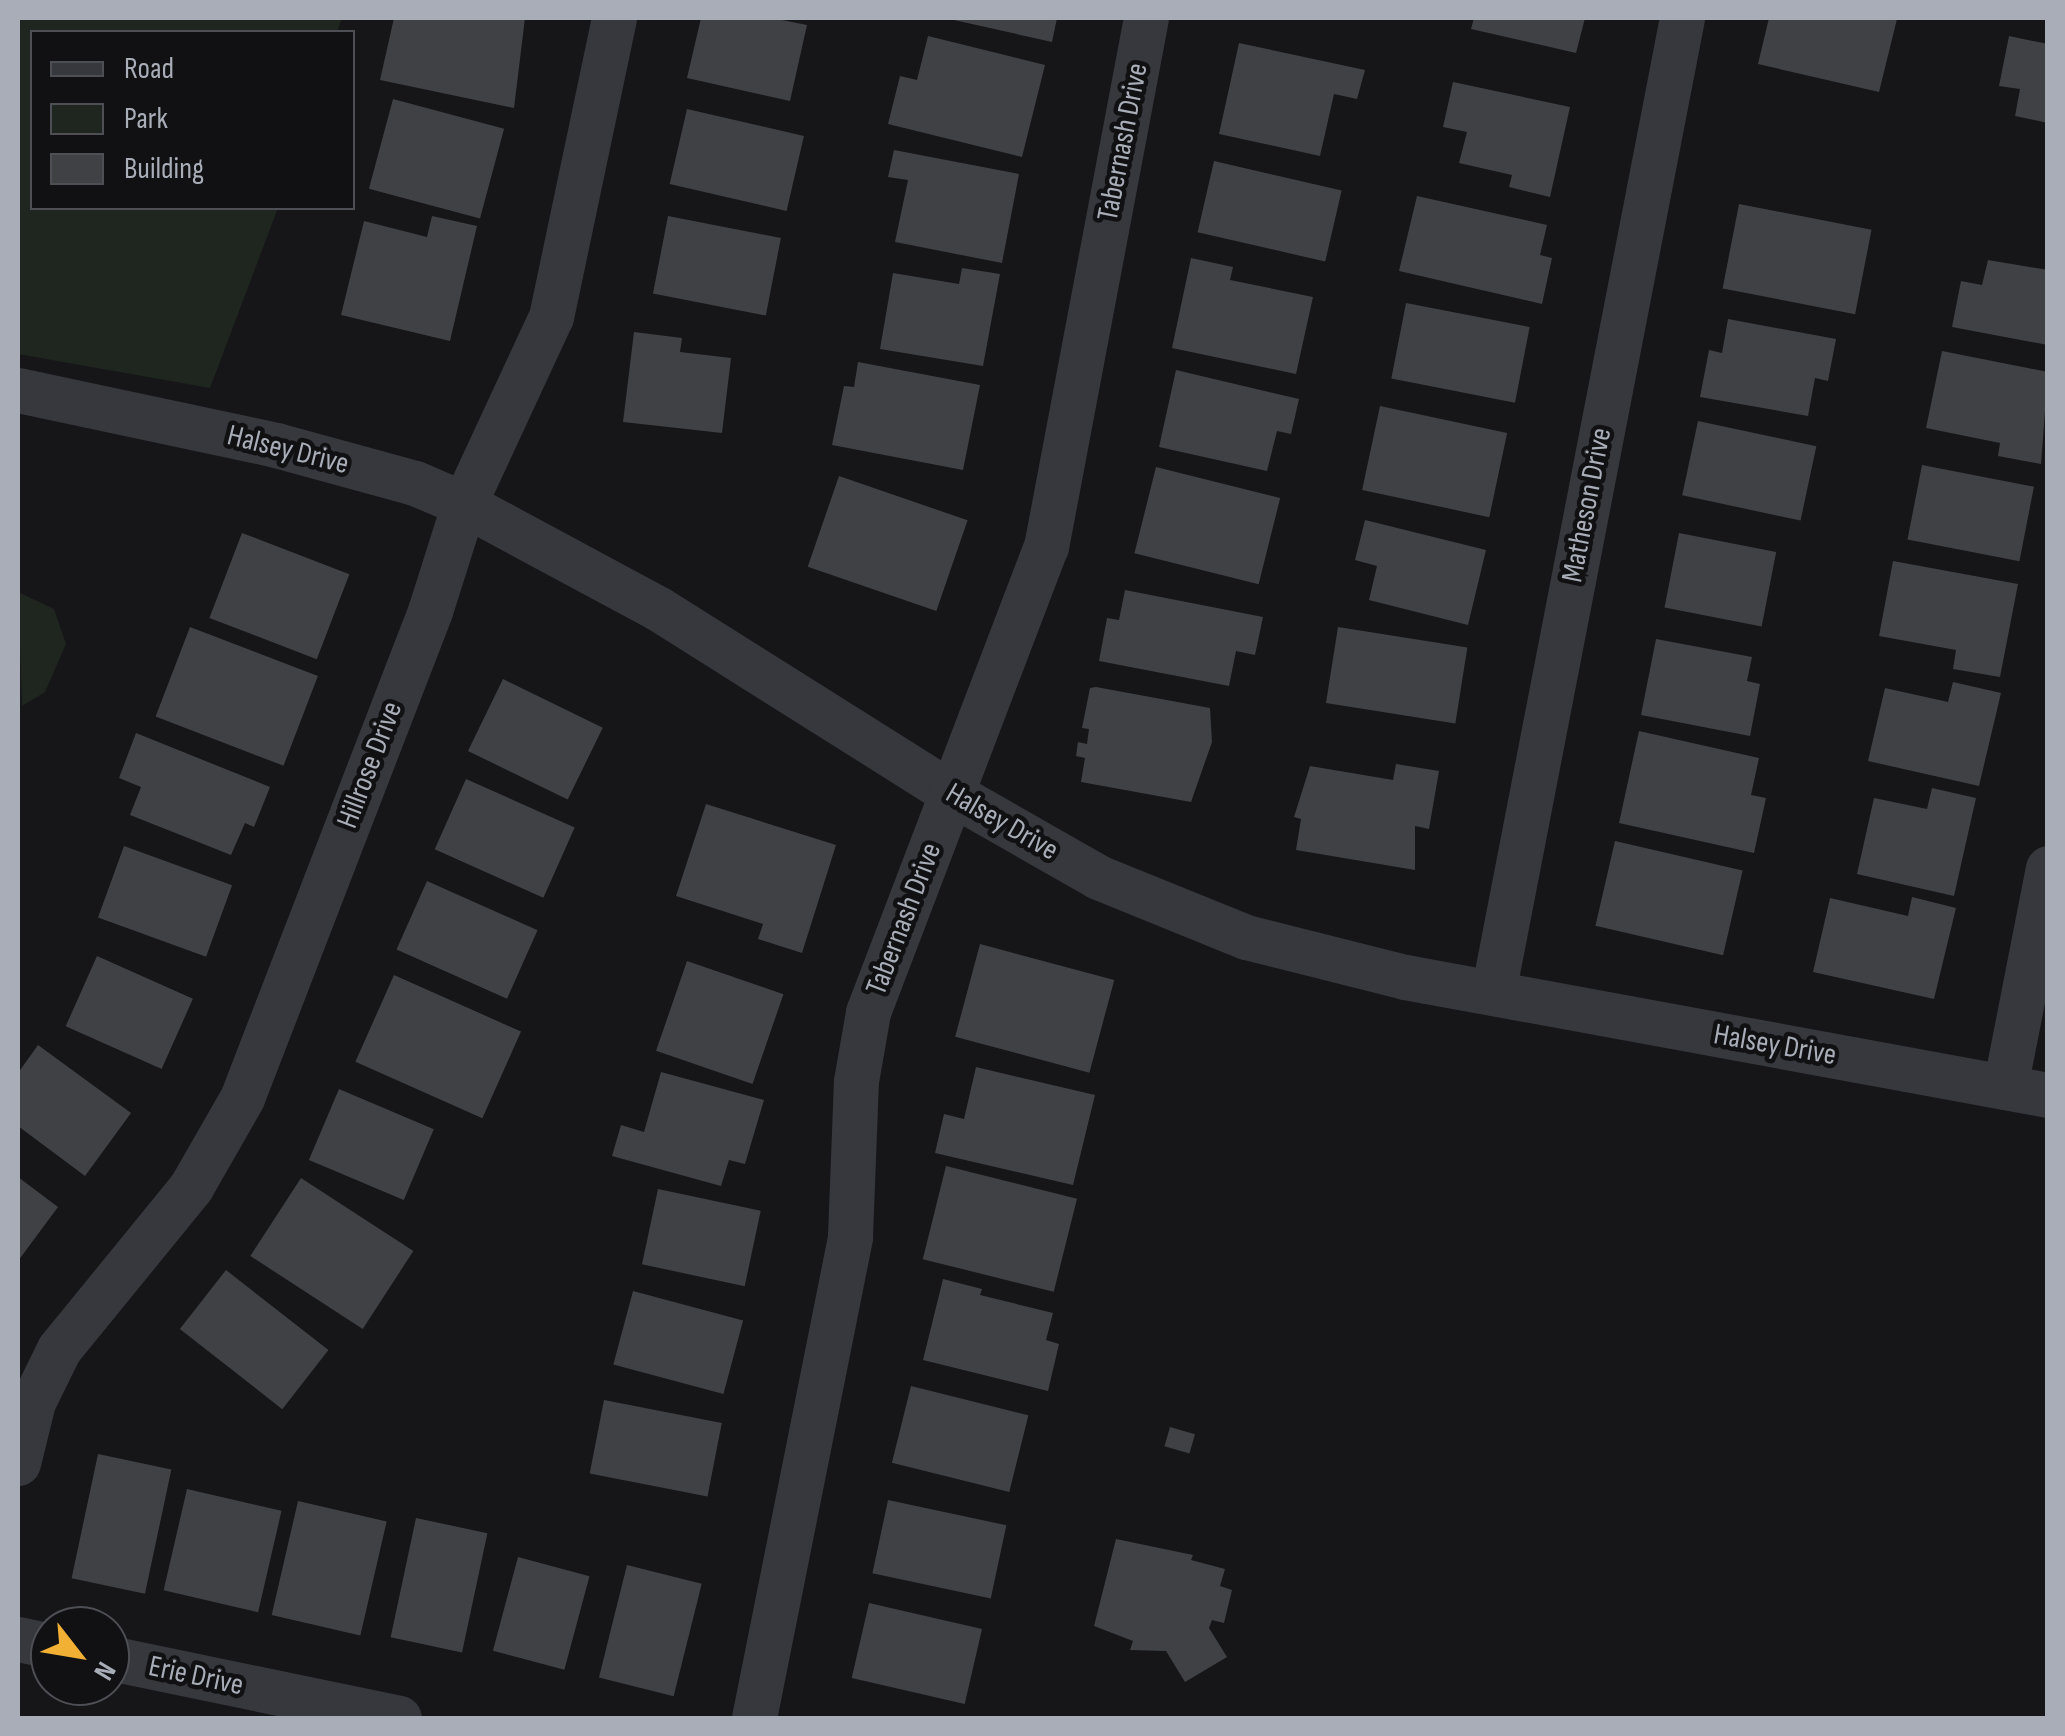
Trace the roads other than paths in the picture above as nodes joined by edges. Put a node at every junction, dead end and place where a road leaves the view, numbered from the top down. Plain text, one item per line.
1 (614, 18) edge
2 (1146, 18) edge
3 (1682, 18) edge
4 (18, 390) edge
5 (464, 504) junction
6 (950, 793) junction
7 (2048, 868) edge
8 (1493, 993) junction
9 (2026, 1091) edge
10 (18, 1463) edge
11 (130, 1662) edge
12 (399, 1718) edge
13 (754, 1718) edge

1 - 5 street, Hillrose Drive
2 - 6 street, Tabernash Drive
3 - 8 street, Matheson Drive
4 - 5 street, Halsey Drive
5 - 6 street, Halsey Drive
5 - 10 street, Hillrose Drive
6 - 8 street, Halsey Drive
6 - 13 street, Tabernash Drive
7 - 9 street
8 - 9 street, Halsey Drive
11 - 12 street, Erie Drive

